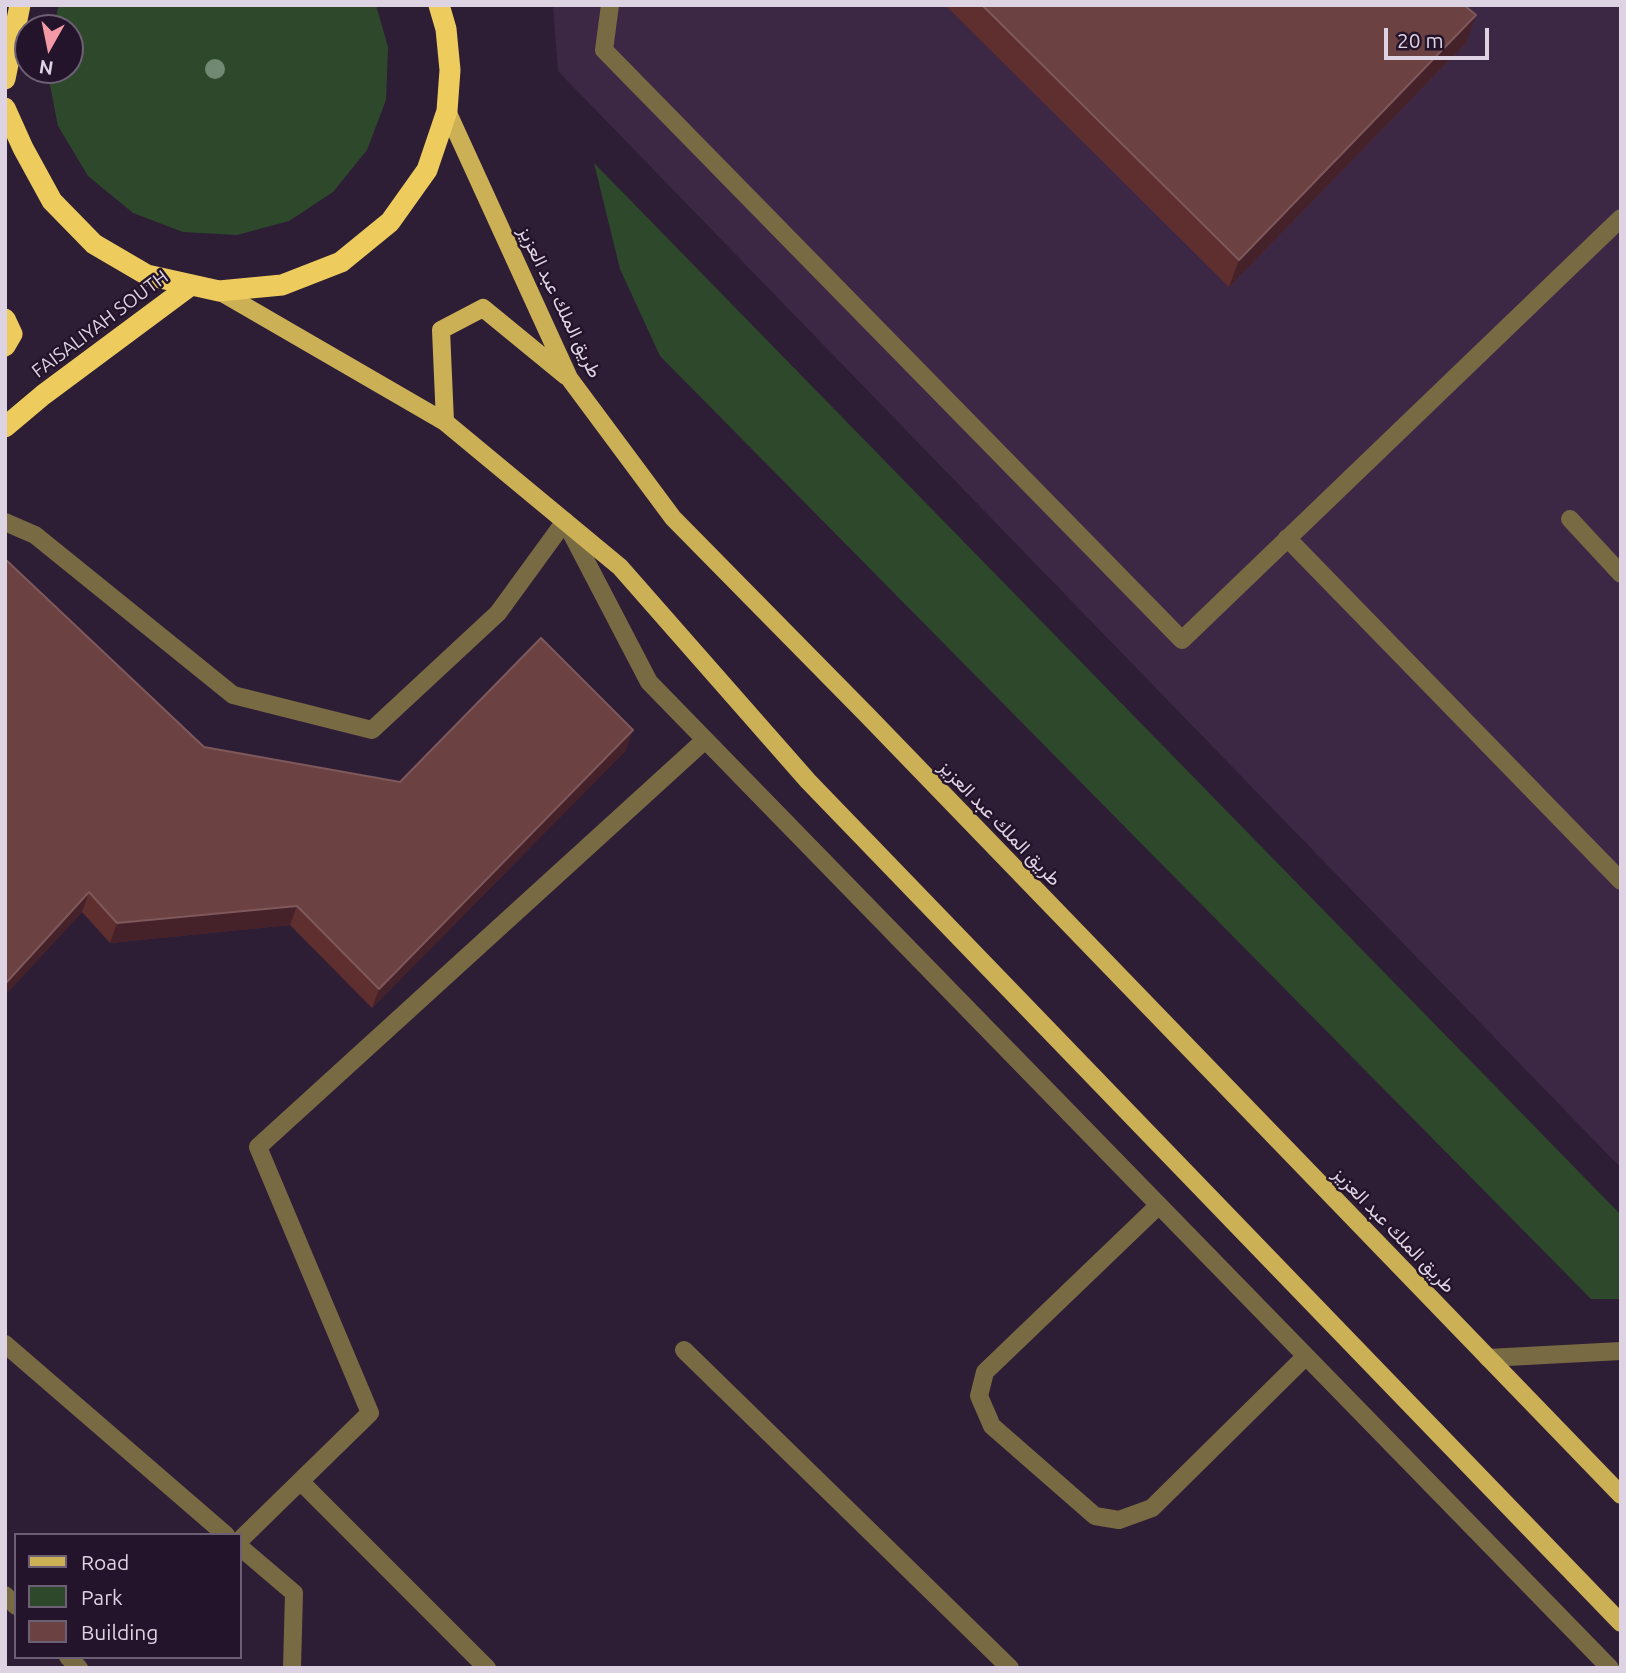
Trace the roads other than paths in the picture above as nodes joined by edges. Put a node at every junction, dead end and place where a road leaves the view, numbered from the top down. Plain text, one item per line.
1 (20, 5) edge
2 (439, 5) edge
3 (610, 5) edge
4 (8, 47) edge
5 (5, 79) edge
6 (5, 107) edge
7 (447, 111) junction
8 (1621, 218) edge
9 (191, 285) junction
10 (219, 291) junction
11 (5, 319) edge
12 (5, 346) edge
13 (569, 378) junction
14 (445, 422) junction
15 (5, 428) edge
16 (1570, 519) dead end
17 (565, 521) junction
18 (5, 522) edge
19 (1287, 538) junction
20 (1621, 574) edge
21 (705, 740) junction
22 (1621, 881) edge
23 (1159, 1205) junction
24 (5, 1344) edge
25 (684, 1350) dead end
26 (1621, 1351) edge
27 (1306, 1356) junction
28 (1488, 1358) junction
29 (300, 1481) junction
30 (1621, 1495) edge
31 (224, 1533) edge
32 (242, 1538) edge
33 (242, 1549) edge
34 (1621, 1623) edge
35 (292, 1668) edge
36 (487, 1668) edge
37 (1010, 1668) edge
38 (1610, 1668) edge

1 - 4 highway
2 - 7 highway
3 - 19 street
4 - 5 highway
6 - 9 highway
7 - 10 highway
7 - 13 main road, طريق الملك عبد العزيز
8 - 19 street
9 - 10 highway
9 - 15 highway, FAISALIYAH SOUTH
10 - 14 main road
11 - 12 highway
13 - 14 main road
13 - 28 main road, طريق الملك عبد العزيز
14 - 17 main road
16 - 20 street
17 - 18 street
17 - 21 street
17 - 34 main road
19 - 22 street
21 - 23 street
21 - 29 street
23 - 27 street
23 - 27 street
24 - 31 street
25 - 37 street
26 - 28 street
27 - 38 street
28 - 30 main road, طريق الملك عبد العزيز
29 - 32 street
29 - 36 street
33 - 35 street

